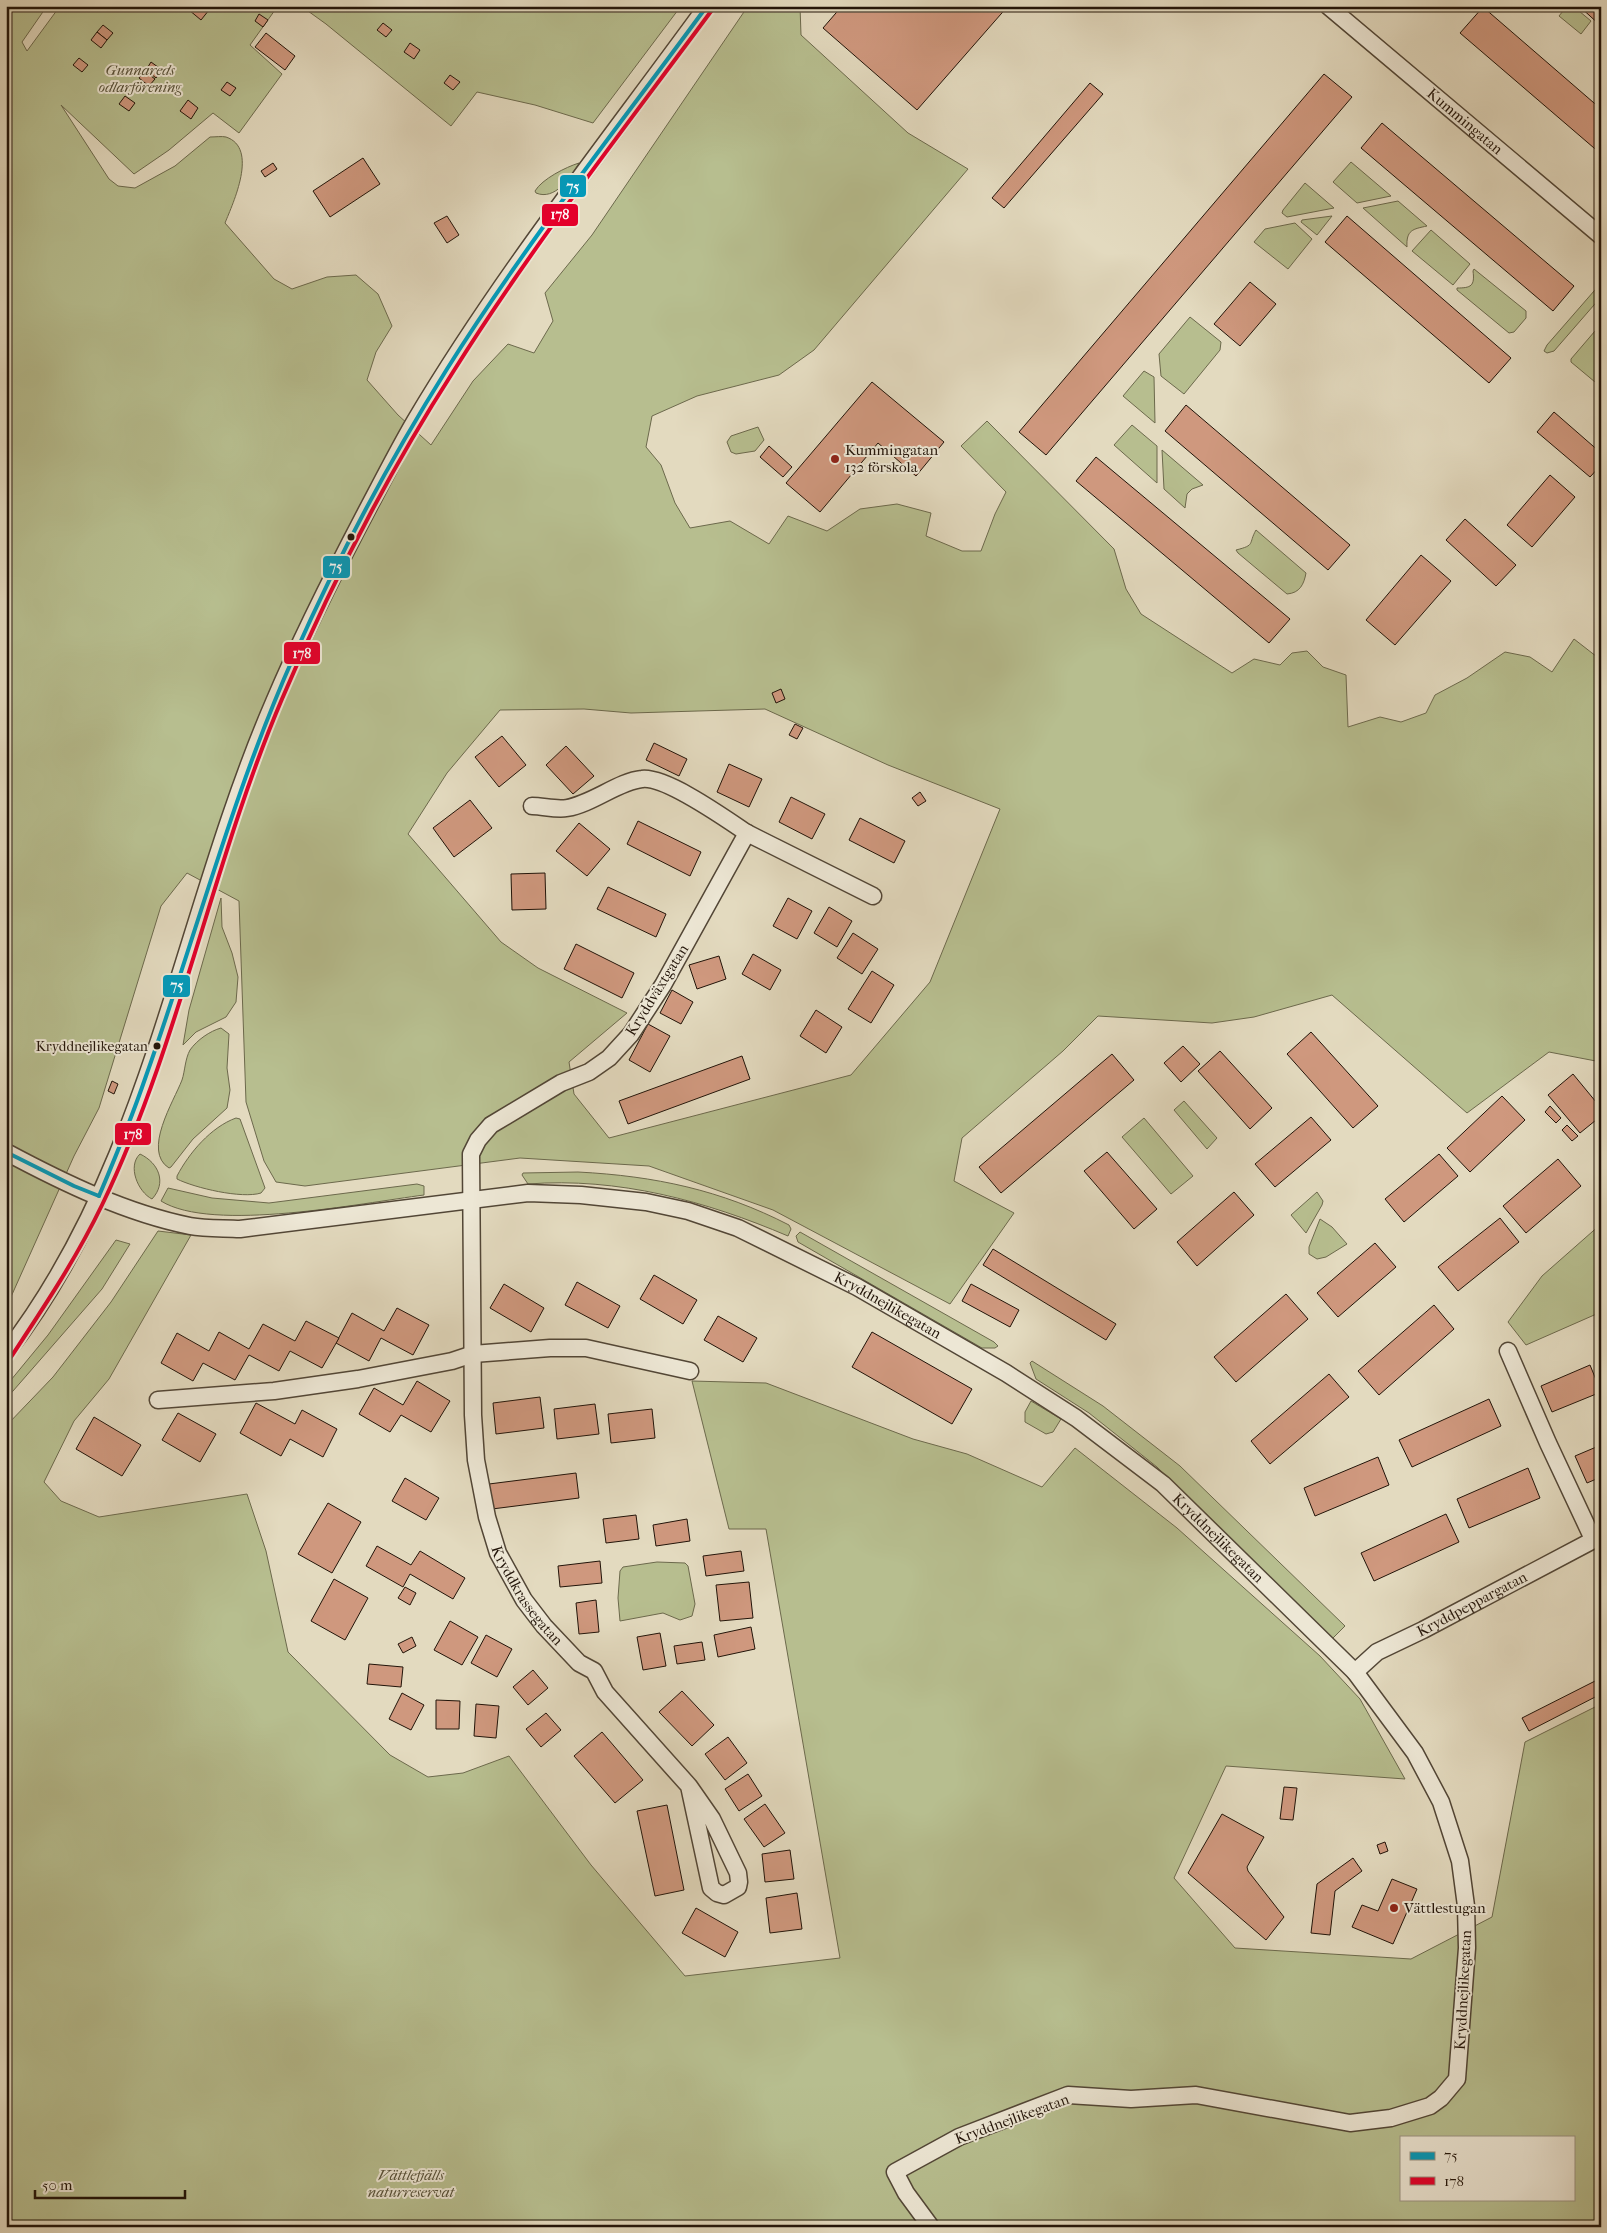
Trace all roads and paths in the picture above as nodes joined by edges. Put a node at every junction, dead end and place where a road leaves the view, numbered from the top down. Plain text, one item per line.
1 (708, 6) edge
2 (1328, 6) edge
3 (1601, 236) edge
4 (532, 806) dead end
5 (747, 833) junction
6 (873, 896) dead end
7 (6, 1152) edge
8 (99, 1196) junction
9 (471, 1199) junction
10 (1508, 1350) dead end
11 (6, 1353) edge
12 (473, 1354) junction
13 (690, 1371) dead end
14 (158, 1400) dead end
15 (1597, 1537) edge
16 (1354, 1672) junction
17 (689, 1786) junction
18 (931, 2227) edge

1 - 8 street
2 - 3 street, Kummingatan
4 - 5 street
5 - 6 street
5 - 9 street, Kryddväxtgatan
7 - 8 street, Kryddnejlikegatan
8 - 9 street, Kryddnejlikegatan
8 - 11 street
9 - 12 street, Kryddkrassegatan
9 - 16 street, Kryddnejlikegatan
10 - 15 street, Kryddpeppargatan
12 - 13 street
12 - 14 street
12 - 17 street, Kryddkrassegatan
15 - 16 street, Kryddpeppargatan
16 - 18 street, Kryddnejlikegatan
17 - 17 street, Kryddkrassegatan

